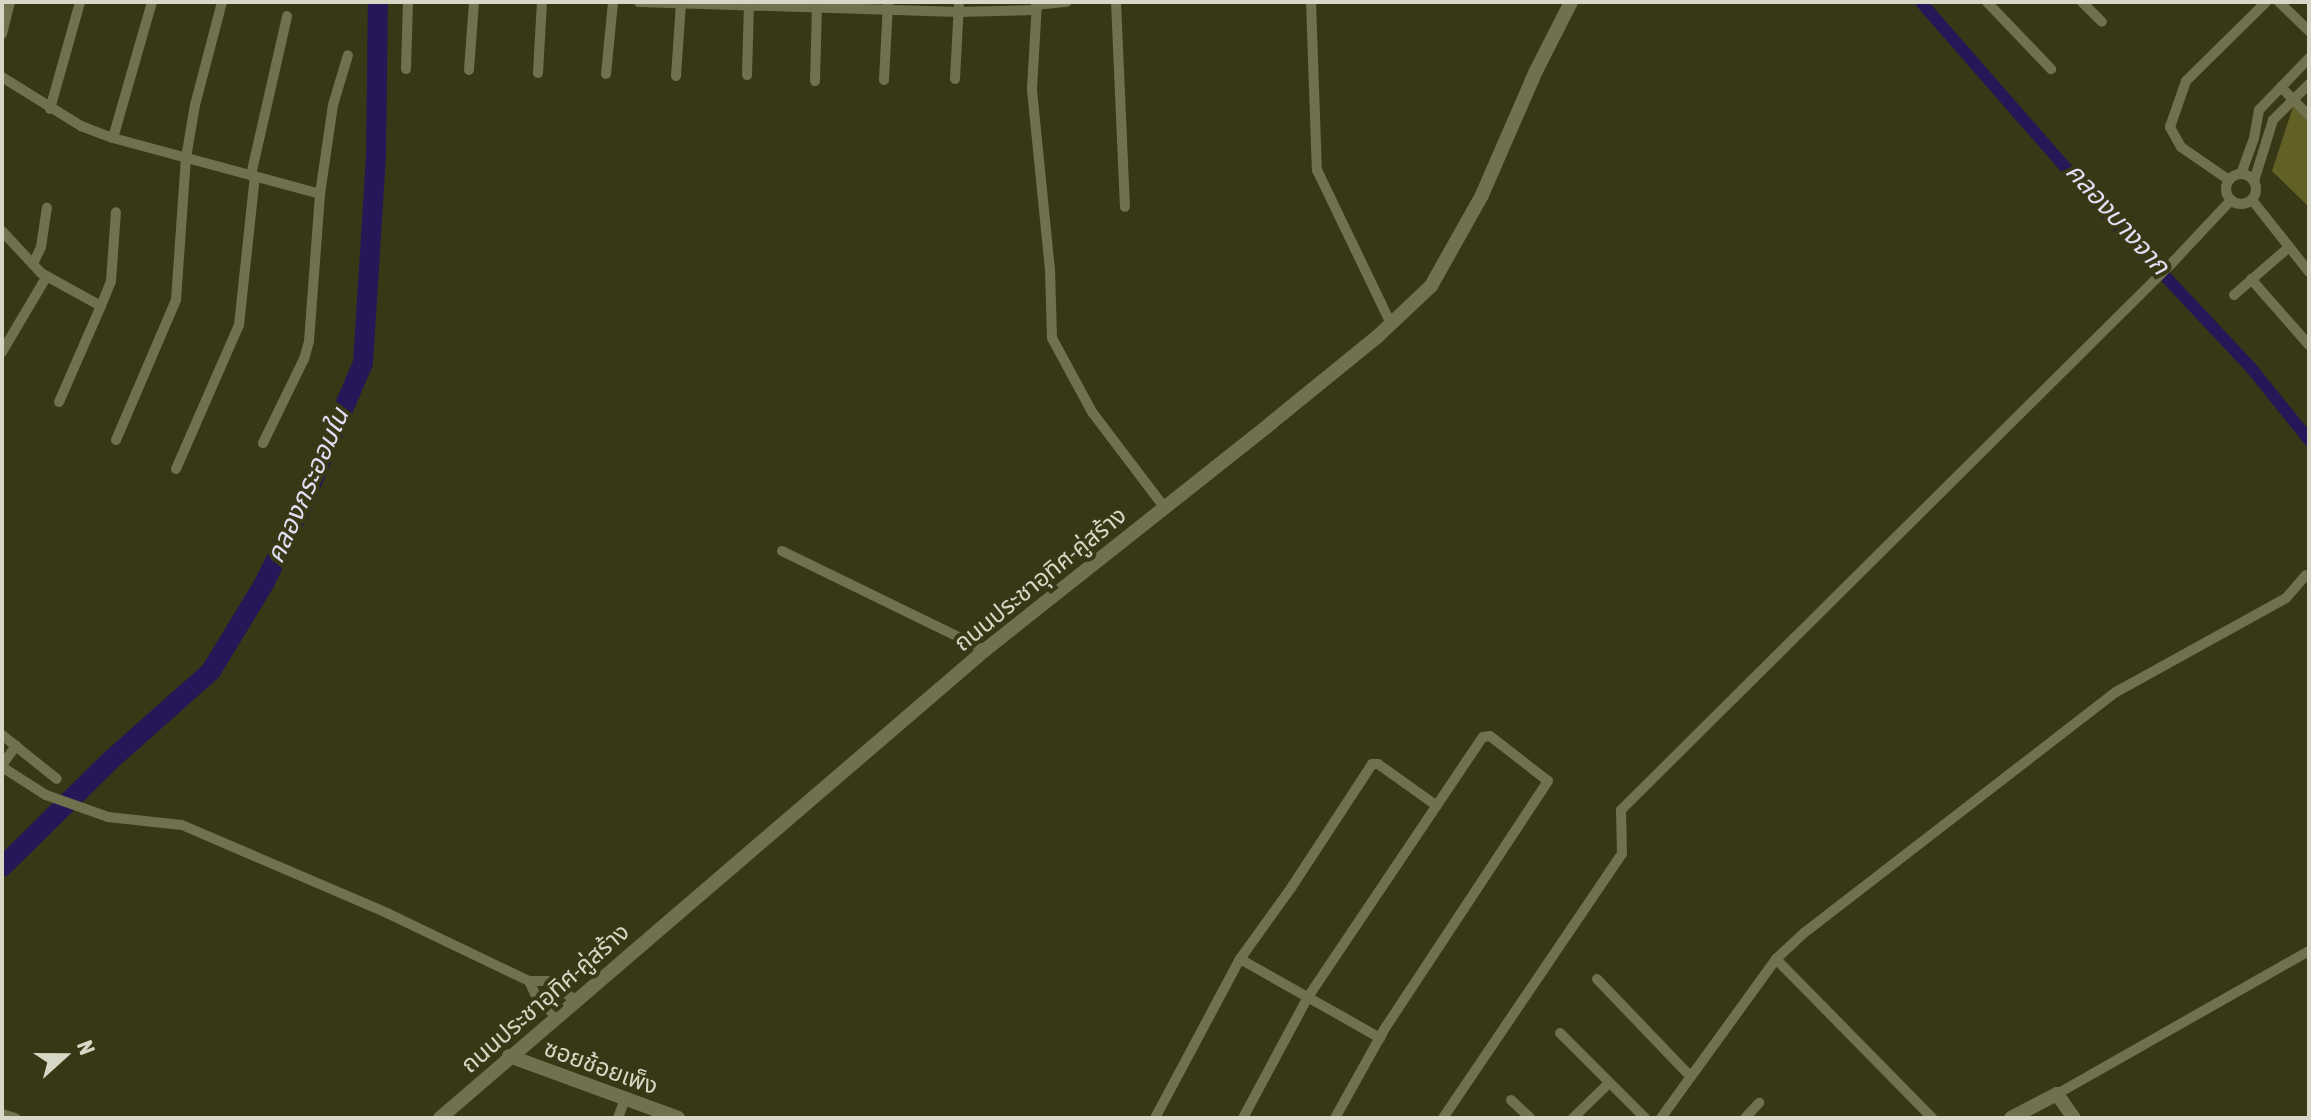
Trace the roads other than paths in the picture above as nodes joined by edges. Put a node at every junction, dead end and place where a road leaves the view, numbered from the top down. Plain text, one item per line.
1 (10, 2) edge
2 (80, 2) edge
3 (152, 2) edge
4 (222, 2) edge
5 (408, 2) edge
6 (474, 2) edge
7 (542, 2) edge
8 (613, 2) edge
9 (639, 2) edge
10 (1067, 2) edge
11 (1116, 2) edge
12 (1311, 2) edge
13 (1571, 2) edge
14 (1987, 2) edge
15 (2082, 2) edge
16 (2266, 2) edge
17 (2279, 2) edge
18 (681, 3) edge
19 (749, 3) edge
20 (817, 5) edge
21 (888, 5) edge
22 (1036, 6) edge
23 (959, 7) edge
24 (287, 16) dead end
25 (2102, 22) dead end
26 (2309, 31) edge
27 (2, 34) edge
28 (348, 55) dead end
29 (2309, 58) edge
30 (406, 69) dead end
31 (2051, 69) dead end
32 (469, 70) dead end
33 (538, 73) dead end
34 (606, 74) dead end
35 (747, 75) dead end
36 (676, 76) dead end
37 (2, 77) edge
38 (955, 79) dead end
39 (884, 80) dead end
40 (815, 81) dead end
41 (2309, 84) edge
42 (2281, 87) junction
43 (2293, 100) junction
44 (50, 109) junction
45 (2309, 116) edge
46 (113, 138) junction
47 (186, 158) junction
48 (2241, 174) junction
49 (253, 176) junction
50 (2229, 180) junction
51 (2254, 181) junction
52 (320, 194) junction
53 (2231, 200) junction
54 (2252, 200) junction
55 (47, 207) dead end
56 (1125, 207) dead end
57 (116, 212) dead end
58 (2, 231) edge
59 (2289, 247) junction
60 (33, 264) junction
61 (2309, 272) edge
62 (47, 276) junction
63 (2251, 279) junction
64 (2234, 295) dead end
65 (101, 306) junction
66 (1391, 324) junction
67 (2309, 345) edge
68 (2, 352) edge
69 (59, 402) dead end
70 (116, 440) dead end
71 (263, 443) dead end
72 (176, 469) dead end
73 (1165, 508) junction
74 (782, 551) dead end
75 (2306, 575) dead end
76 (985, 650) junction
77 (2, 735) edge
78 (16, 746) junction
79 (2, 766) edge
80 (57, 779) dead end
81 (1437, 806) junction
82 (2309, 951) edge
83 (1240, 959) junction
84 (1776, 959) junction
85 (1597, 979) dead end
86 (529, 981) junction
87 (1308, 997) junction
88 (575, 1000) junction
89 (555, 1016) junction
90 (1560, 1033) dead end
91 (1380, 1038) junction
92 (509, 1056) junction
93 (1690, 1076) junction
94 (1608, 1084) junction
95 (2057, 1094) junction
96 (625, 1099) junction
97 (1511, 1100) dead end
98 (1759, 1103) dead end
99 (2, 1114) edge
100 (1665, 1117) edge
101 (15, 1118) edge
102 (440, 1118) edge
103 (618, 1118) edge
104 (678, 1118) edge
105 (1155, 1118) edge
106 (1243, 1118) edge
107 (1335, 1118) edge
108 (1443, 1118) edge
109 (1530, 1118) edge
110 (1573, 1118) edge
111 (1645, 1118) edge
112 (1745, 1118) edge
113 (1932, 1118) edge
114 (2011, 1118) edge
115 (2074, 1118) edge

1 - 27 street
2 - 44 street
3 - 46 street
4 - 47 street
5 - 30 street
6 - 32 street
7 - 33 street
8 - 34 street
9 - 18 street
10 - 22 street
11 - 56 street
12 - 66 street
13 - 66 main road, ถนนประชาอุทิศ-คู่สร้าง
14 - 31 street
15 - 25 street
16 - 50 street
17 - 26 street
18 - 19 street
18 - 36 street
19 - 20 street
19 - 35 street
20 - 21 street
20 - 40 street
21 - 23 street
21 - 39 street
22 - 23 street
22 - 73 street
23 - 38 street
24 - 49 street
28 - 52 street
29 - 42 street
37 - 44 street
41 - 43 street
42 - 43 street
42 - 48 street
43 - 45 street
43 - 51 street
44 - 46 street
46 - 47 street
47 - 49 street
47 - 70 street
48 - 50 street
48 - 51 street
49 - 52 street
49 - 72 street
50 - 53 street
51 - 54 street
52 - 71 street
53 - 54 street
53 - 108 street
54 - 59 street
55 - 60 street
57 - 65 street
58 - 60 street
59 - 61 street
59 - 63 street
60 - 62 street
62 - 65 street
62 - 68 street
63 - 64 street
63 - 67 street
65 - 69 street
66 - 73 main road, ถนนประชาอุทิศ-คู่สร้าง
73 - 76 main road, ถนนประชาอุทิศ-คู่สร้าง
74 - 76 street
75 - 84 street
76 - 88 main road, ถนนประชาอุทิศ-คู่สร้าง
77 - 78 street
78 - 79 street
78 - 80 street
79 - 86 street
81 - 83 street
81 - 87 street
81 - 91 street
82 - 95 street
83 - 87 street
83 - 105 street
84 - 93 street
84 - 113 street
85 - 93 street
86 - 88 street
86 - 89 street
87 - 91 street
87 - 106 street
88 - 89 main road, ถนนประชาอุทิศ-คู่สร้าง
89 - 92 main road, ถนนประชาอุทิศ-คู่สร้าง
90 - 94 street
91 - 107 street
92 - 96 main road, ซอยช้อยเพ็ง
92 - 102 main road, ถนนประชาอุทิศ-คู่สร้าง
93 - 100 street
94 - 110 street
94 - 111 street
95 - 114 main road
95 - 115 main road
96 - 103 street
96 - 104 main road, ซอยช้อยเพ็ง
97 - 109 street
98 - 112 street
99 - 101 street

